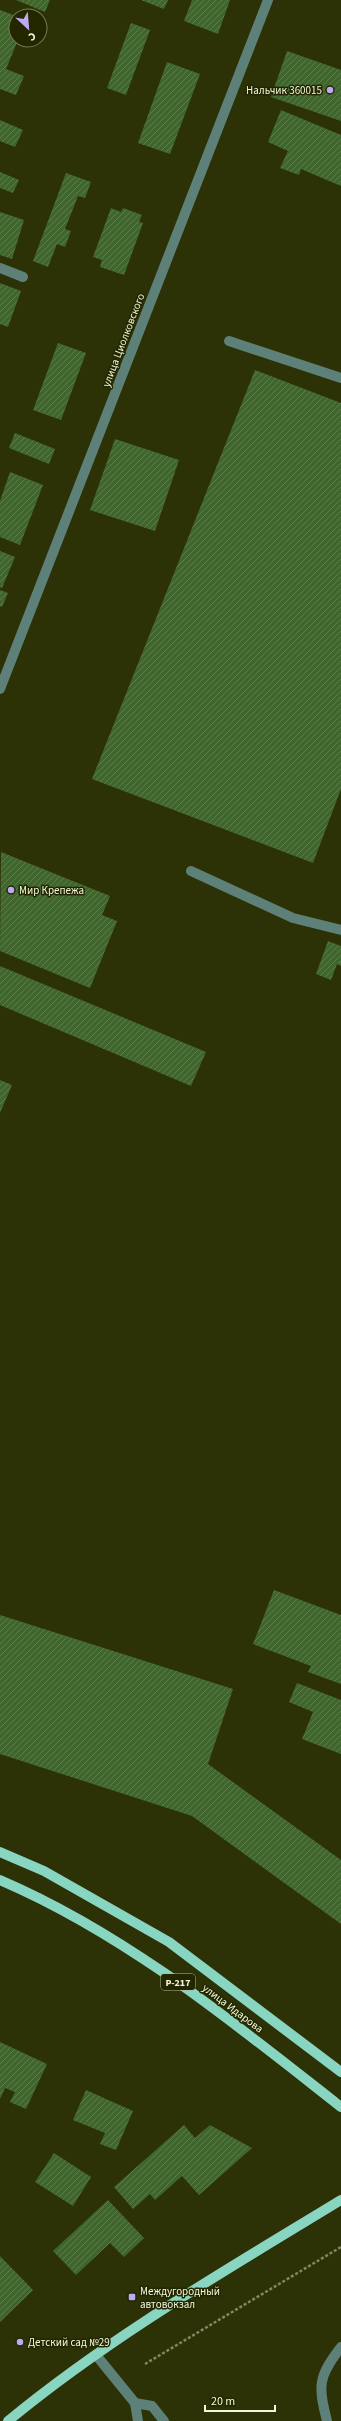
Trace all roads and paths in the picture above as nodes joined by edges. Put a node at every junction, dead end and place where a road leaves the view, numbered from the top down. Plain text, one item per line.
1 (268, 0) edge
2 (0, 268) edge
3 (24, 277) dead end
4 (229, 341) dead end
5 (341, 378) edge
6 (0, 689) edge
7 (191, 871) dead end
8 (341, 930) edge
9 (0, 1852) edge
10 (0, 1880) edge
11 (341, 2072) edge
12 (341, 2107) edge
13 (341, 2200) edge
14 (341, 2247) edge
15 (341, 2347) edge
16 (96, 2355) junction
17 (145, 2364) dead end
18 (135, 2403) junction
19 (8, 2421) edge
20 (138, 2421) edge
21 (164, 2421) edge
22 (327, 2421) edge

1 - 6 street, улица Циолковского
2 - 3 street
4 - 5 street
7 - 8 street
9 - 11 main road, улица Идарова / Р-217
10 - 12 main road, улица Идарова / Р-217
13 - 16 main road
14 - 17 path
15 - 22 street
16 - 18 street
16 - 19 main road
18 - 20 street
18 - 21 street

